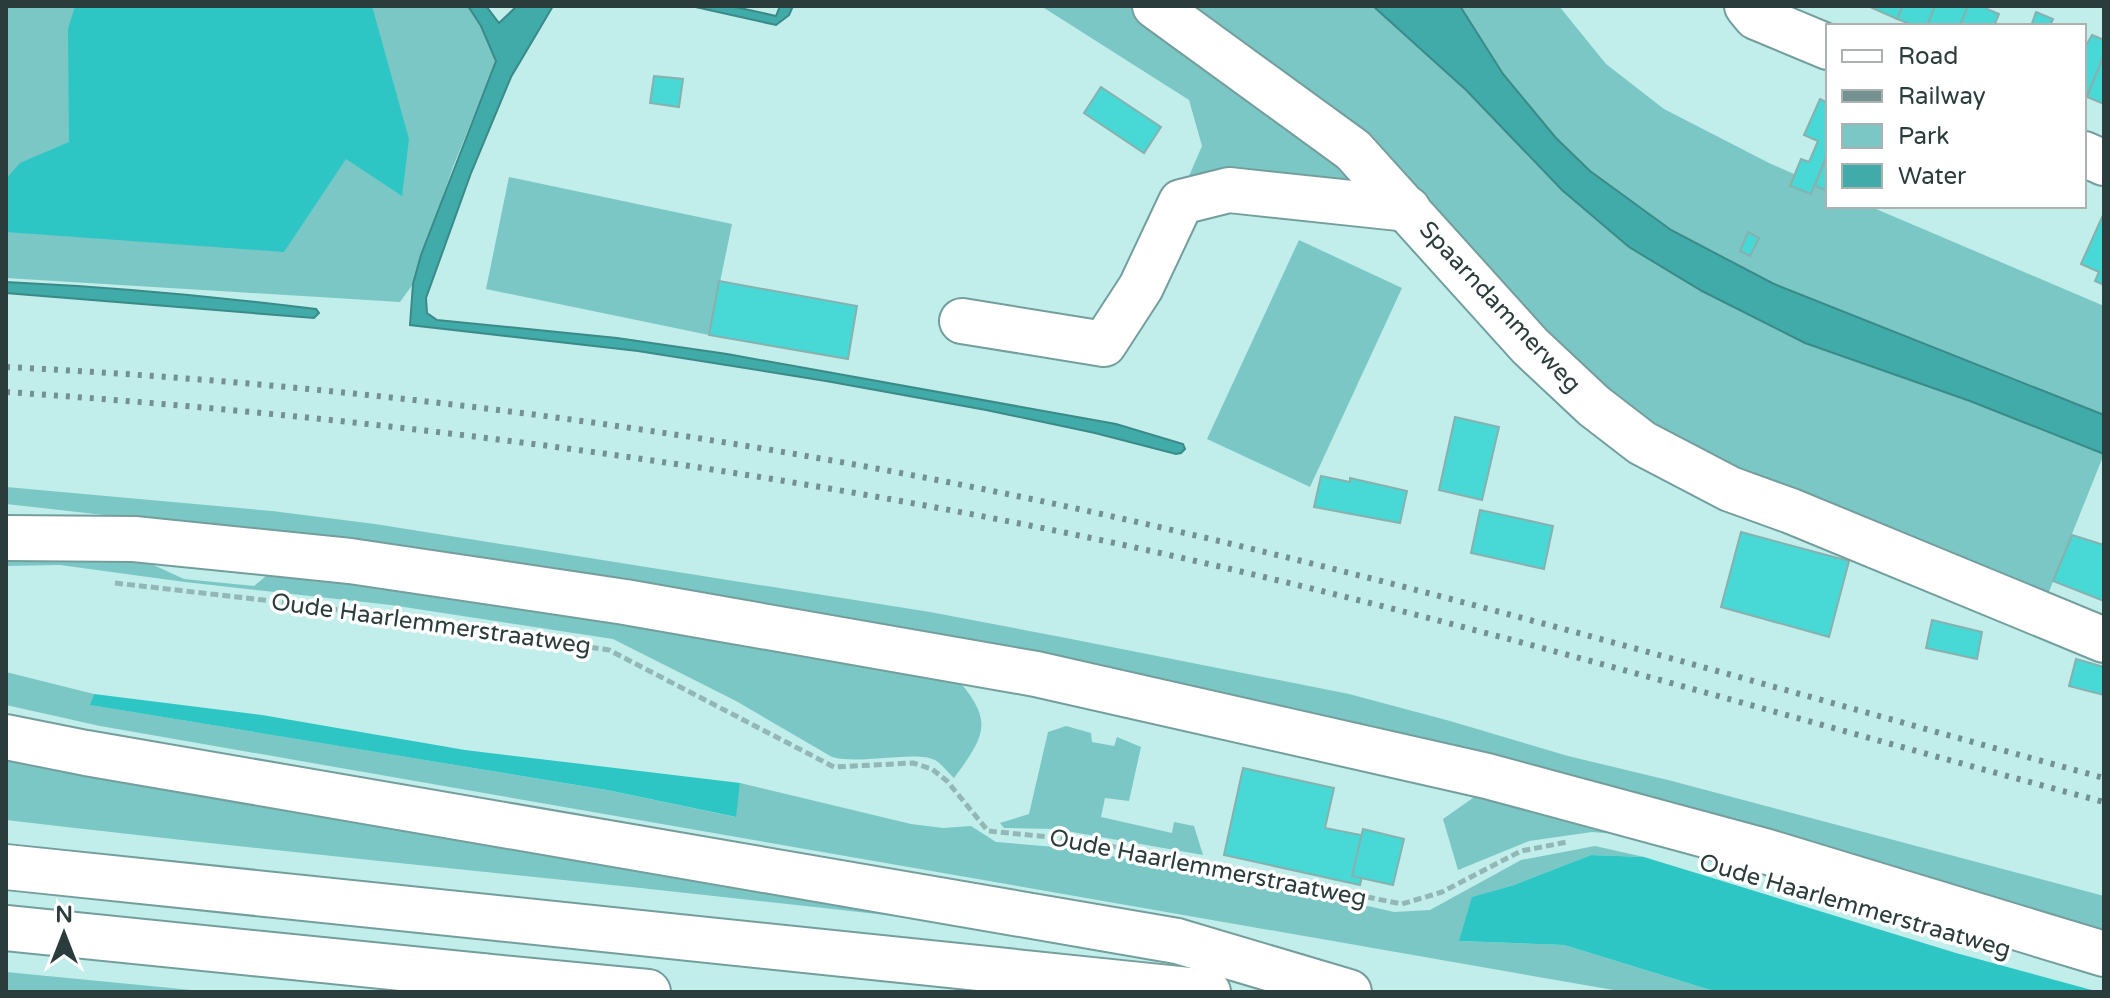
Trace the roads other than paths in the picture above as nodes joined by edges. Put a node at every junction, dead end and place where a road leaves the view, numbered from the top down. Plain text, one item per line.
1 (1155, 6) edge
2 (1747, 6) edge
3 (1826, 46) edge
4 (1408, 209) junction
5 (962, 321) dead end
6 (6, 538) edge
7 (2104, 640) edge
8 (6, 737) edge
9 (6, 867) edge
10 (6, 928) edge
11 (2104, 954) edge
12 (648, 992) edge
13 (1208, 992) edge
14 (1349, 992) edge

1 - 4 main road, Spaarndammerweg
2 - 3 main road
4 - 5 main road
4 - 7 main road, Spaarndammerweg
6 - 11 main road, Oude Haarlemmerstraatweg
8 - 14 main road
9 - 13 main road
10 - 12 main road

